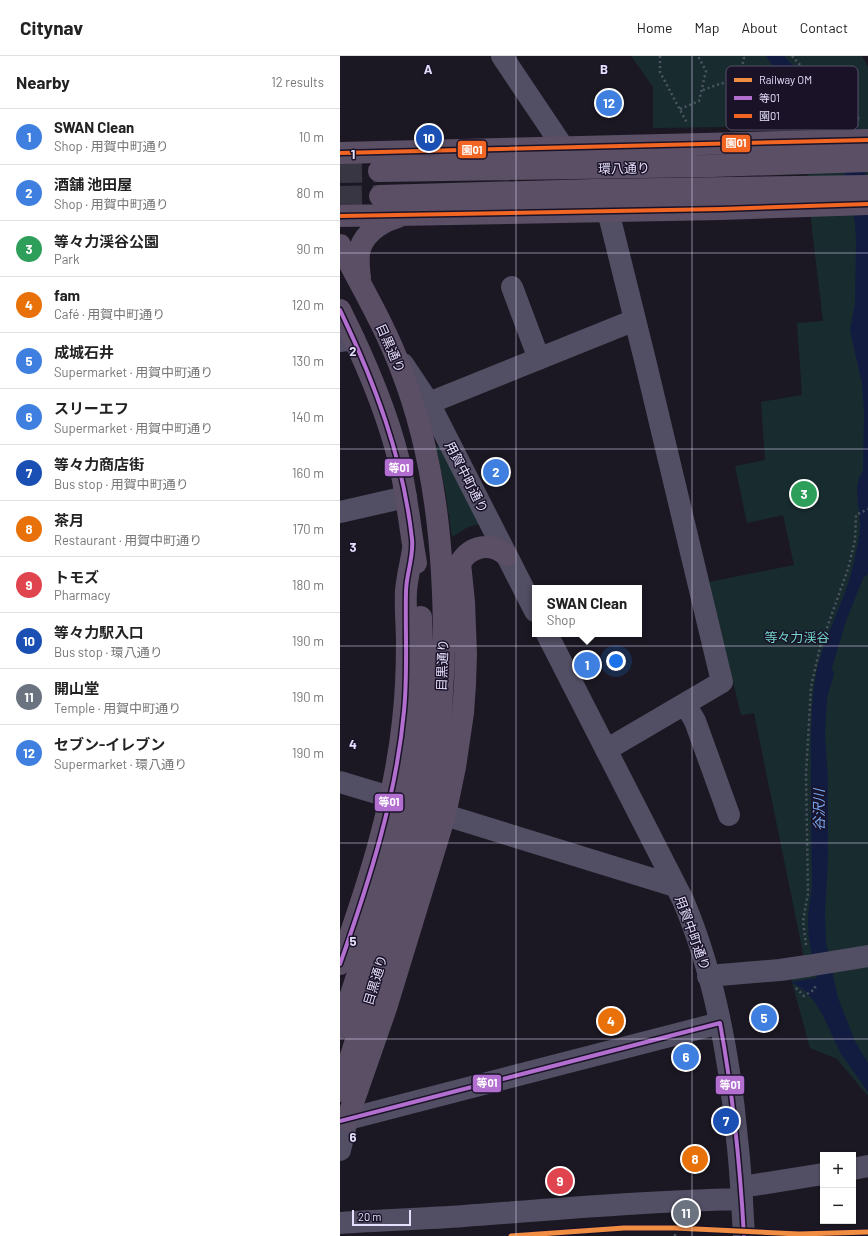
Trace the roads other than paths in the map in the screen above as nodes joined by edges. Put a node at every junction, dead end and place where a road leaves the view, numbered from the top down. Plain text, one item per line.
1 (502, 56) edge
2 (866, 133) edge
3 (563, 147) junction
4 (340, 153) edge
5 (868, 161) edge
6 (379, 171) tunnel mouth
7 (868, 186) edge
8 (380, 196) tunnel mouth
9 (868, 204) edge
10 (608, 211) junction
11 (407, 215) junction
12 (340, 216) edge
13 (340, 245) edge
14 (361, 287) junction
15 (512, 288) dead end
16 (340, 310) edge
17 (635, 320) junction
18 (347, 340) edge
19 (392, 346) junction
20 (539, 359) junction
21 (429, 403) junction
22 (406, 497) junction
23 (340, 512) edge
24 (413, 549) junction
25 (506, 555) junction
26 (452, 570) junction
27 (454, 603) junction
28 (532, 605) edge
29 (549, 637) edge
30 (684, 704) junction
31 (431, 713) junction
32 (606, 750) junction
33 (340, 782) edge
34 (390, 797) junction
35 (445, 815) junction
36 (729, 815) dead end
37 (675, 886) junction
38 (868, 956) edge
39 (340, 964) edge
40 (708, 976) junction
41 (386, 1008) junction
42 (340, 1009) edge
43 (720, 1022) junction
44 (340, 1028) edge
45 (340, 1091) edge
46 (343, 1120) edge
47 (340, 1150) edge
48 (868, 1166) edge
49 (856, 1168) edge
50 (820, 1175) edge
51 (742, 1193) junction
52 (340, 1223) edge
53 (744, 1236) edge

1 - 3 street
2 - 3 main road
3 - 4 main road
5 - 6 main road, 環八通り
7 - 8 main road, 環八通り
9 - 10 main road
10 - 11 main road
10 - 17 street
11 - 12 main road
11 - 14 main road
13 - 14 main road, 目黒通り
14 - 19 main road, 目黒通り
15 - 20 street
16 - 18 main road, 目黒通り
17 - 20 street
17 - 30 street
18 - 22 main road, 目黒通り
19 - 21 street, 用賀中町通り
19 - 26 main road, 目黒通り
20 - 21 street
21 - 25 street, 用賀中町通り
22 - 23 street
22 - 24 main road, 目黒通り
24 - 31 main road, 目黒通り
24 - 34 main road
25 - 26 main road
25 - 28 street, 用賀中町通り
26 - 27 main road, 目黒通り
27 - 31 main road, 目黒通り
27 - 35 main road
29 - 32 street, 用賀中町通り
30 - 32 street
30 - 36 street
31 - 44 main road, 目黒通り, bridge
31 - 45 main road, 目黒通り, bridge
32 - 37 street, 用賀中町通り
33 - 34 street
34 - 39 main road
35 - 37 street
35 - 41 main road
37 - 40 street, 用賀中町通り
38 - 40 street, bridge
40 - 43 street, 用賀中町通り
41 - 42 street
41 - 46 main road
43 - 46 street
43 - 51 street, 用賀中町通り
46 - 47 street
48 - 49 street
50 - 51 street
51 - 52 street
51 - 53 street, 用賀中町通り

